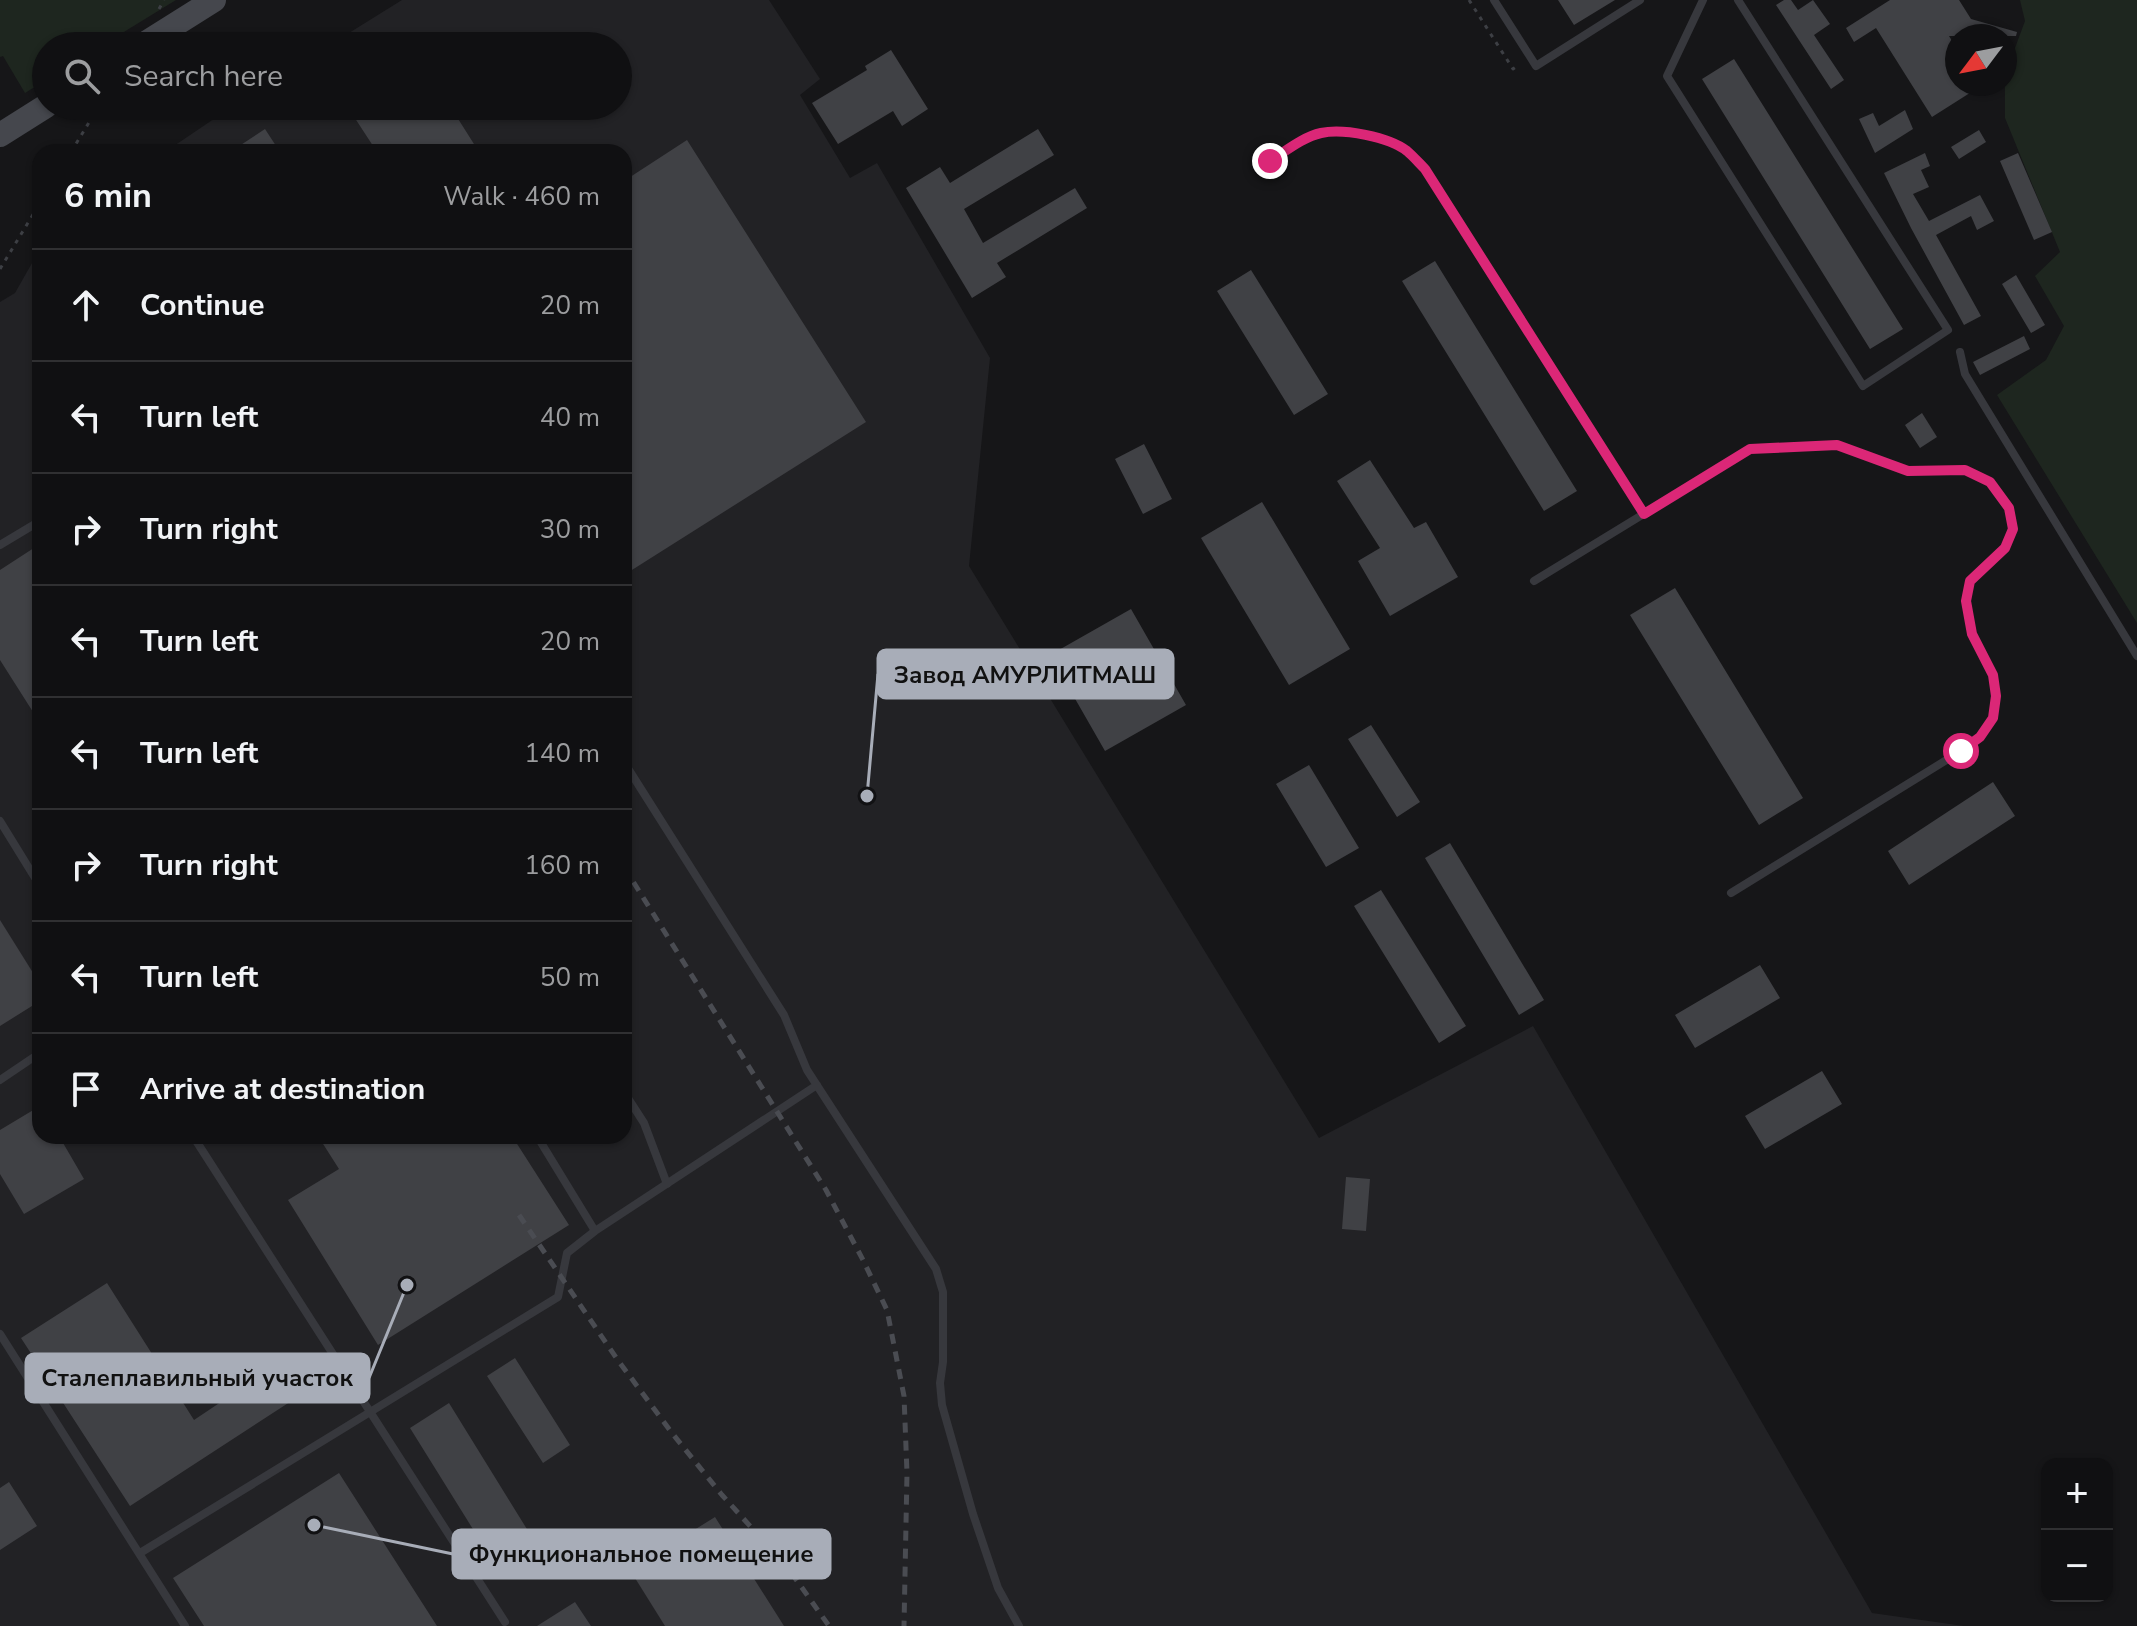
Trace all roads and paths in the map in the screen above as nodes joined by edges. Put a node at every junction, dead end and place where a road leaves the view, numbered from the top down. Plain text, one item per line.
1 (214, 0) edge
2 (1469, 0) edge
3 (1494, 0) edge
4 (1640, 0) edge
5 (1703, 0) edge
6 (1738, 0) edge
7 (163, 32) edge
8 (1531, 57) junction
9 (32, 115) edge
10 (90, 120) edge
11 (0, 135) edge
12 (76, 144) edge
13 (1270, 161) dead end
14 (32, 216) edge
15 (0, 269) edge
16 (1960, 352) dead end
17 (1644, 514) junction
18 (32, 526) edge
19 (0, 545) edge
20 (1534, 581) dead end
21 (2137, 656) edge
22 (632, 775) edge
23 (0, 821) edge
24 (32, 873) edge
25 (1731, 893) dead end
26 (32, 1058) edge
27 (0, 1080) edge
28 (817, 1085) junction
29 (632, 1104) edge
30 (198, 1144) edge
31 (542, 1144) edge
32 (667, 1184) junction
33 (595, 1231) junction
34 (0, 1334) edge
35 (370, 1412) junction
36 (140, 1553) junction
37 (505, 1622) dead end
38 (185, 1626) edge
39 (1019, 1626) edge

1 - 7 street
2 - 8 path
3 - 8 lane
4 - 8 lane
5 - 6 lane
9 - 11 street
10 - 12 path
13 - 17 lane
14 - 15 path
16 - 21 lane
17 - 20 lane
17 - 25 lane
18 - 19 lane
22 - 28 lane
23 - 24 lane
26 - 27 lane
28 - 32 lane
28 - 39 lane
29 - 32 lane
30 - 35 lane
31 - 33 lane
32 - 33 lane
33 - 35 lane
34 - 36 lane
35 - 36 lane
35 - 37 lane
36 - 38 lane

